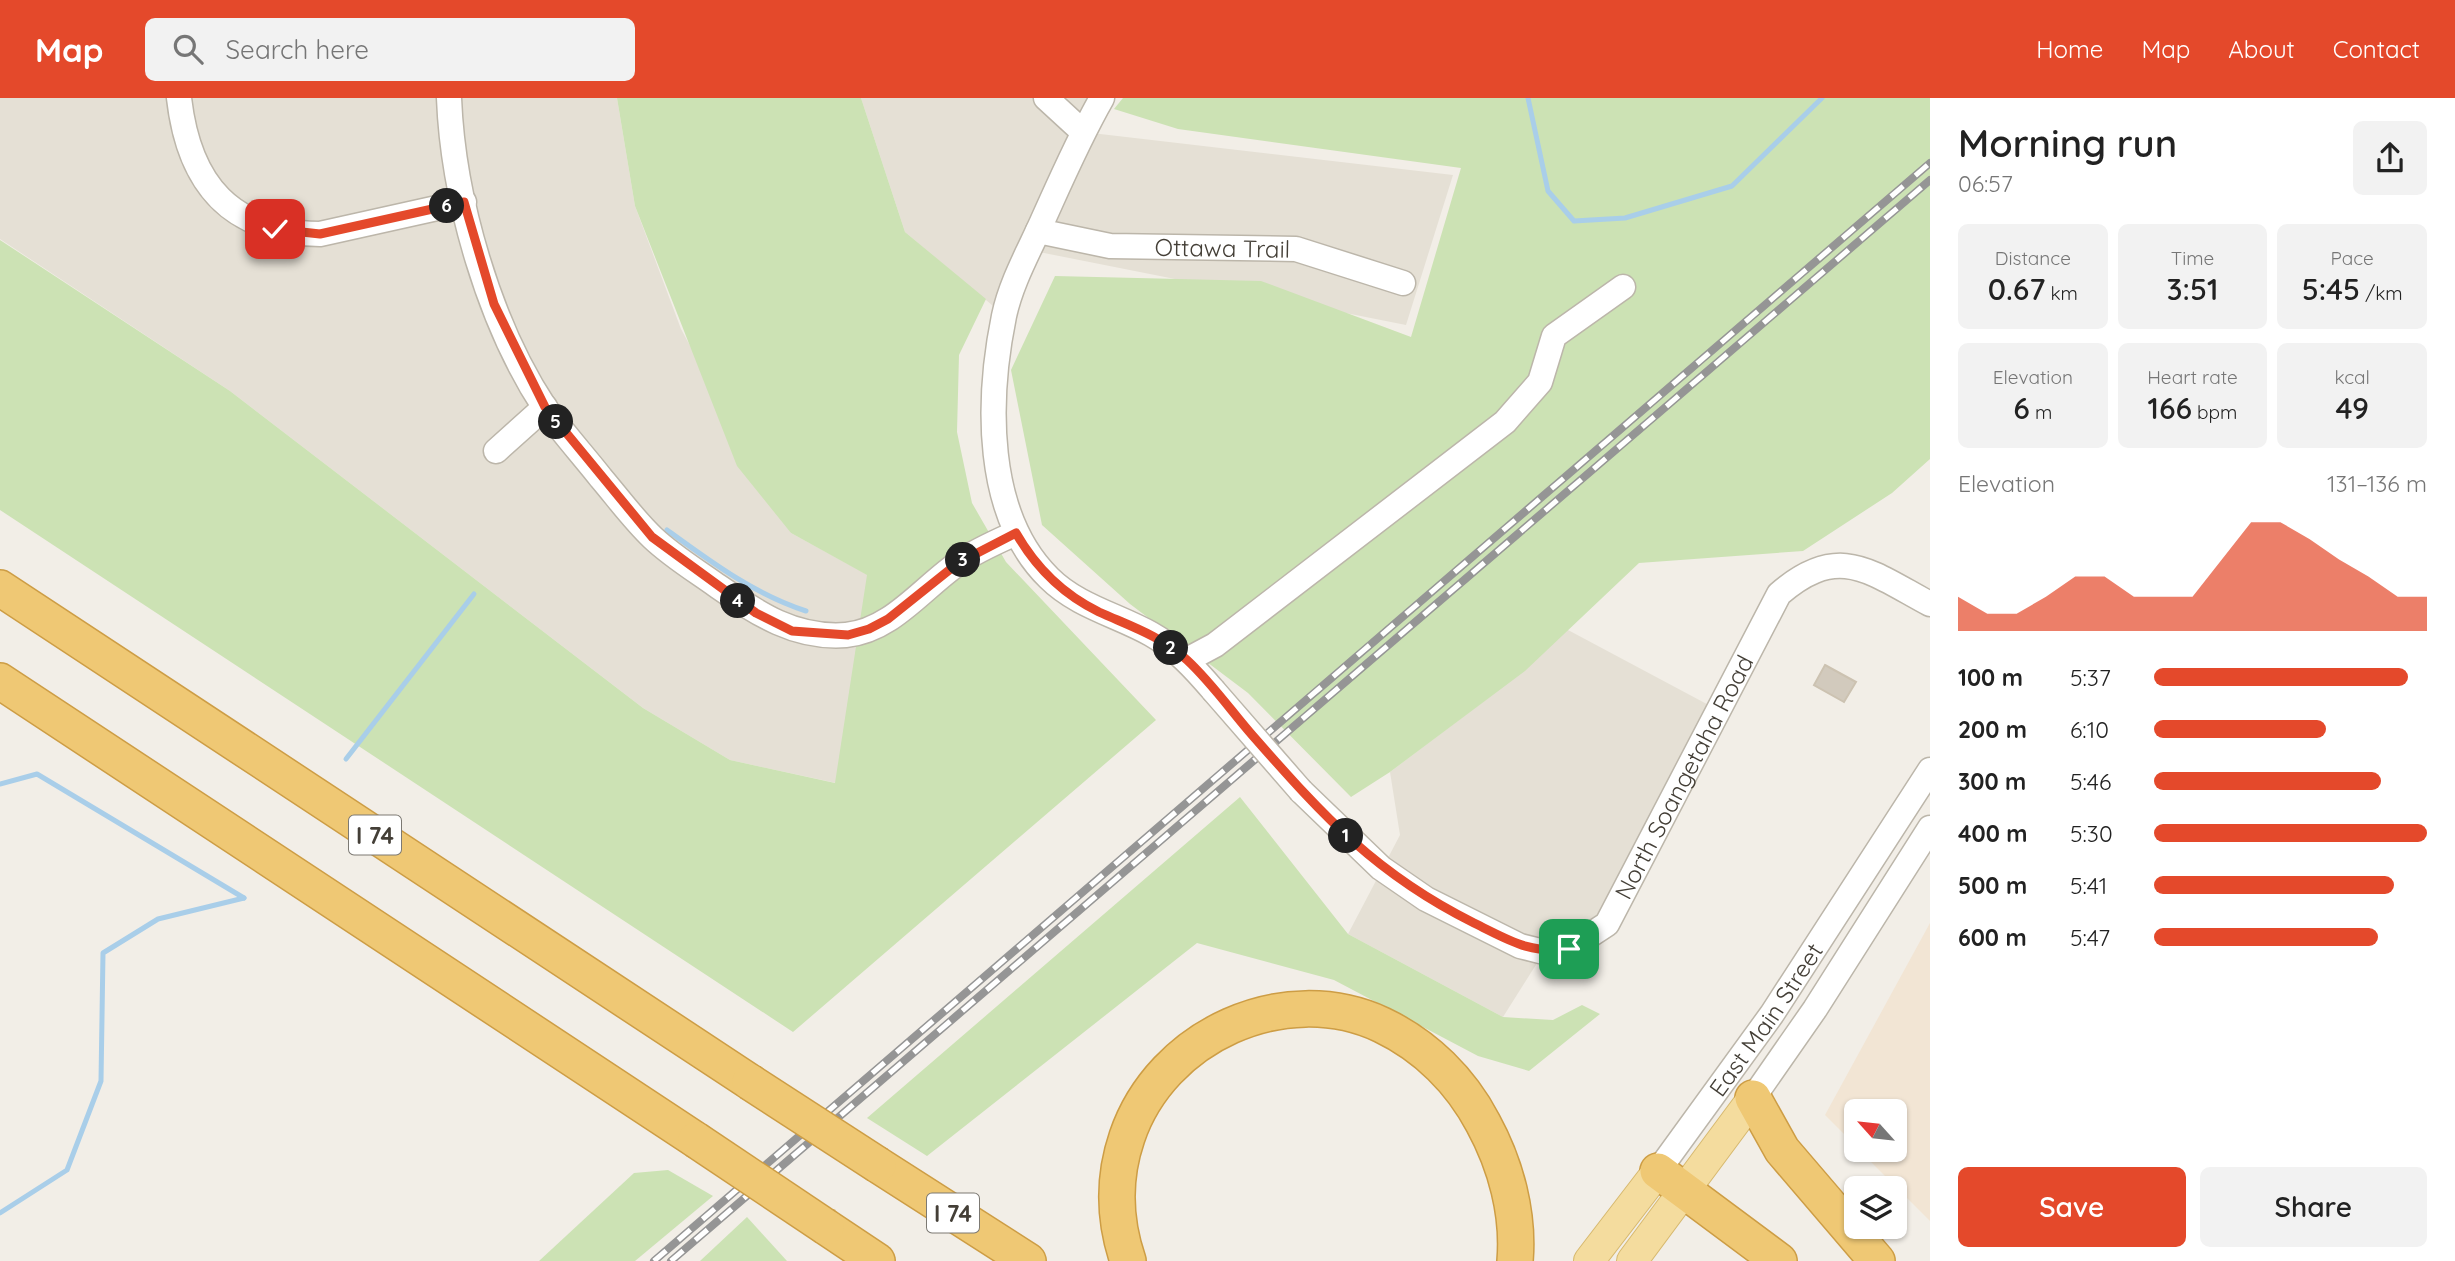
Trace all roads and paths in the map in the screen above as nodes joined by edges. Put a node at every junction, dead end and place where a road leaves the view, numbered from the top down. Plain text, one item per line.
1 (178, 98) edge
2 (449, 98) edge
3 (1045, 98) edge
4 (1102, 98) edge
5 (1083, 132) junction
6 (464, 202) junction
7 (1038, 231) junction
8 (1403, 283) dead end
9 (1623, 287) dead end
10 (545, 407) junction
11 (496, 451) dead end
12 (1016, 533) junction
13 (0, 588) edge
14 (1930, 604) edge
15 (1187, 660) junction
16 (0, 681) edge
17 (1930, 770) edge
18 (1930, 828) edge
19 (1753, 1098) junction
20 (1658, 1171) junction
21 (1685, 1191) junction
22 (877, 1261) edge
23 (1028, 1261) edge
24 (1128, 1261) edge
25 (1514, 1261) edge
26 (1589, 1261) edge
27 (1632, 1261) edge
28 (1779, 1261) edge
29 (1877, 1261) edge

1 - 6 street
2 - 6 street
3 - 5 street
4 - 5 street, North Soangetaha Road
5 - 7 street, North Soangetaha Road
6 - 10 street
7 - 8 street, Ottawa Trail
7 - 12 street, North Soangetaha Road
9 - 15 street
10 - 11 street
10 - 12 street
12 - 15 street, North Soangetaha Road
13 - 23 highway, I 74, bridge
14 - 15 street, North Soangetaha Road, bridge
16 - 22 highway, bridge
17 - 20 street, East Main Street
18 - 19 street, East Main Street
19 - 21 main road, East Main Street
19 - 29 highway
20 - 21 highway
20 - 26 main road, East Main Street
21 - 27 main road, East Main Street
21 - 28 highway
24 - 25 highway

